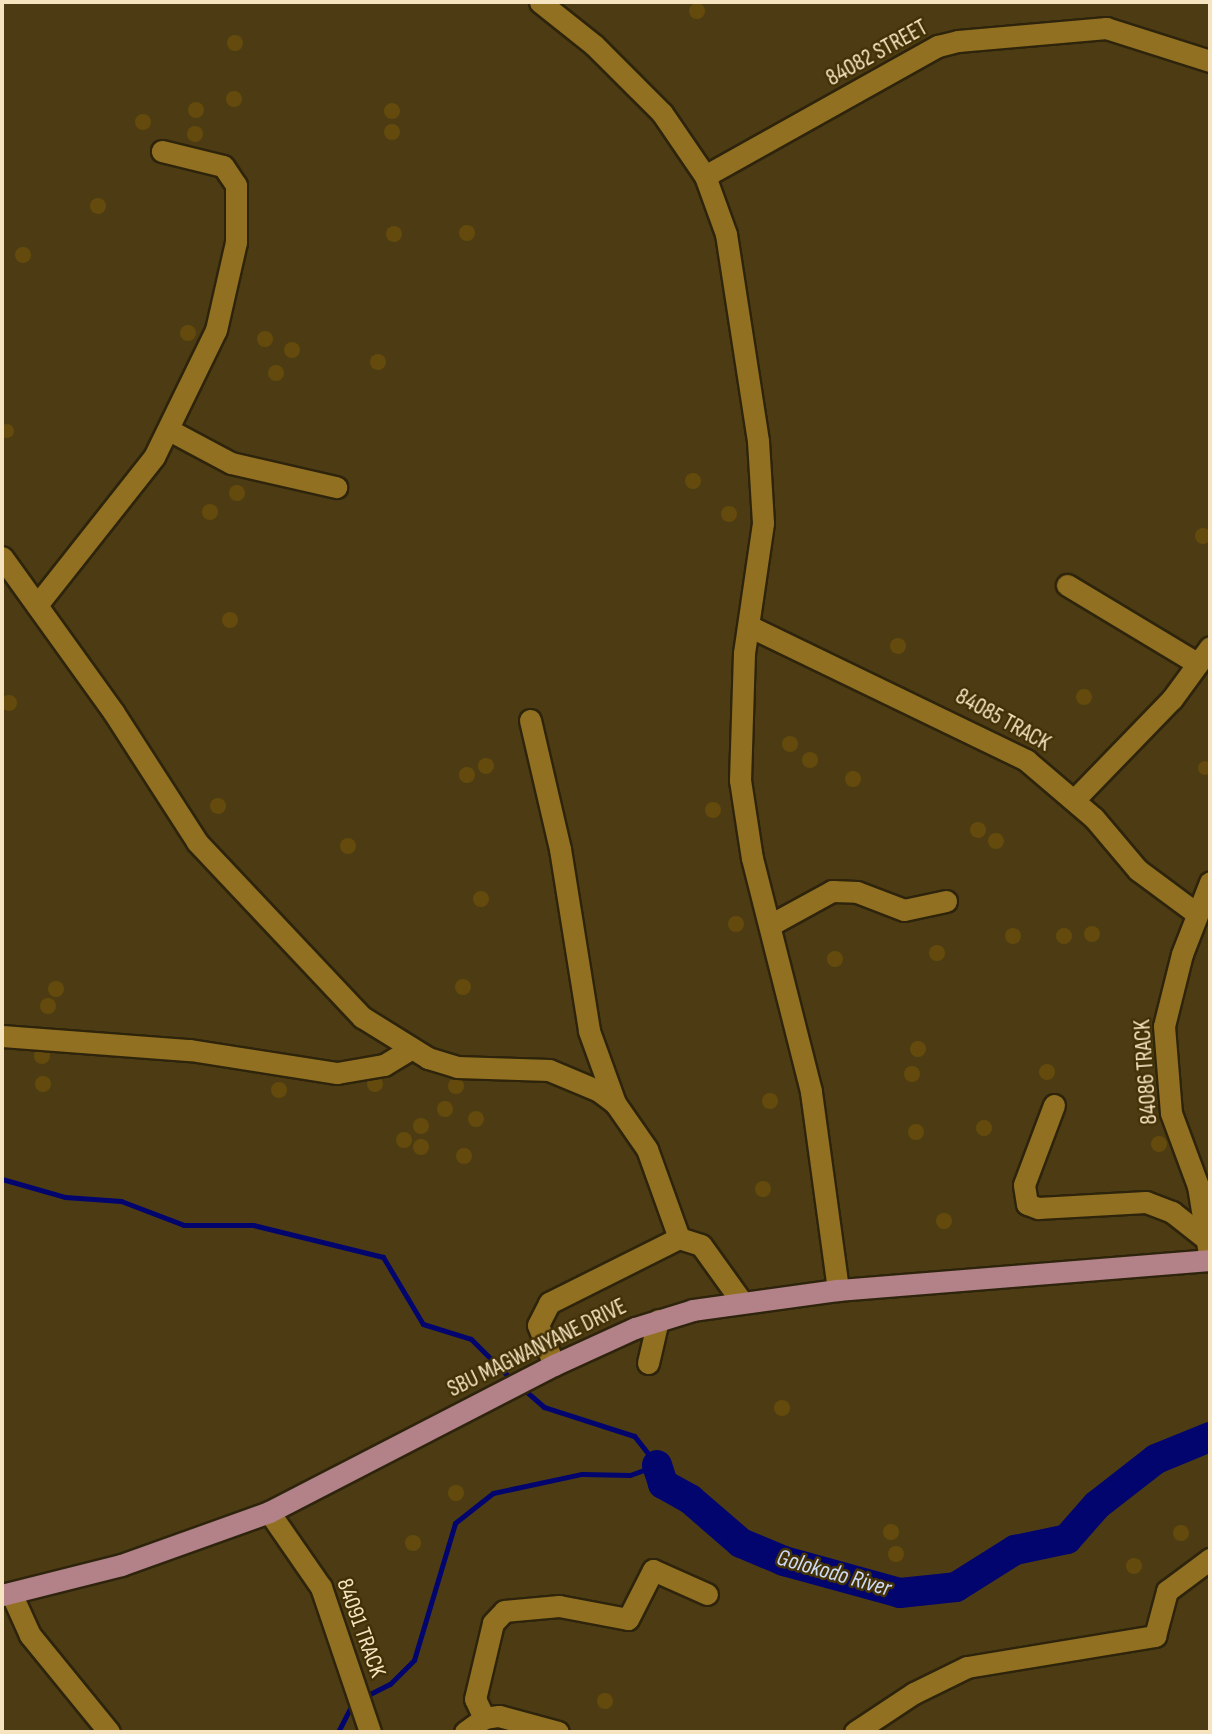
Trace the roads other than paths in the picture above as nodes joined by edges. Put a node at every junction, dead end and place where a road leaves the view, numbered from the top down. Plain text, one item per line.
1 (540, 2) edge
2 (1210, 61) edge
3 (162, 151) dead end
4 (705, 176) junction
5 (171, 431) junction
6 (336, 488) dead end
7 (2, 557) edge
8 (1067, 585) dead end
9 (37, 605) junction
10 (749, 626) junction
11 (1204, 655) edge
12 (530, 720) dead end
13 (1074, 800) junction
14 (1210, 882) edge
15 (946, 901) dead end
16 (1196, 913) junction
17 (770, 925) junction
18 (2, 1036) edge
19 (409, 1051) junction
20 (615, 1103) junction
21 (1054, 1105) dead end
22 (679, 1238) junction
23 (1205, 1238) junction
24 (1210, 1260) edge
25 (838, 1290) junction
26 (742, 1302) junction
27 (658, 1320) junction
28 (648, 1363) dead end
29 (548, 1368) junction
30 (269, 1512) junction
31 (1210, 1559) edge
32 (6, 1594) edge
33 (707, 1594) dead end
34 (484, 1718) junction
35 (109, 1732) edge
36 (370, 1732) edge
37 (465, 1732) edge
38 (558, 1732) edge
39 (855, 1732) edge

1 - 4 street
2 - 4 street, 84082 STREET
3 - 5 street
4 - 10 street
5 - 6 street
5 - 9 street
7 - 9 street
8 - 11 street
9 - 19 street
10 - 13 street, 84085 TRACK
10 - 17 street
11 - 13 street
12 - 20 street
13 - 16 street, 84085 TRACK
14 - 16 street, 84086 TRACK
15 - 17 street
16 - 23 street, 84086 TRACK
17 - 25 street
18 - 19 street
19 - 20 street
20 - 22 street
21 - 23 street
22 - 26 street
22 - 29 street
23 - 24 street, 84086 TRACK
24 - 25 main road, SBU MAGWANYANE DRIVE
25 - 26 main road, SBU MAGWANYANE DRIVE
26 - 27 main road, SBU MAGWANYANE DRIVE
27 - 28 street
27 - 29 main road, SBU MAGWANYANE DRIVE
29 - 30 main road, SBU MAGWANYANE DRIVE
30 - 32 main road, SBU MAGWANYANE DRIVE
30 - 36 street, 84091 TRACK
31 - 39 street
32 - 35 street
33 - 34 street
34 - 37 street
34 - 38 street

